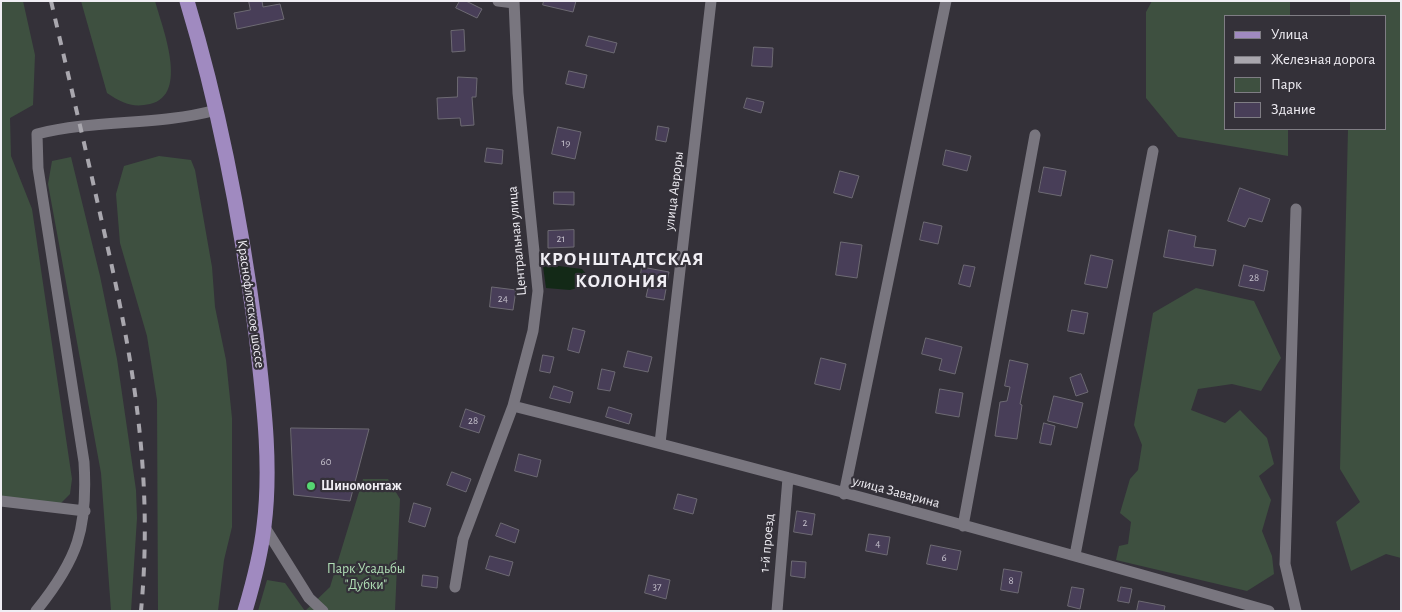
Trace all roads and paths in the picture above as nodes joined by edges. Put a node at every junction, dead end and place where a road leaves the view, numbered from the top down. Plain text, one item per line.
1 (187, 1) edge
2 (498, 1) edge
3 (711, 1) edge
4 (946, 1) edge
5 (514, 2) edge
6 (216, 110) junction
7 (1036, 135) dead end
8 (1153, 151) dead end
9 (1296, 209) dead end
10 (513, 406) junction
11 (660, 443) junction
12 (788, 478) junction
13 (844, 494) junction
14 (1, 501) edge
15 (85, 511) junction
16 (264, 526) junction
17 (963, 526) junction
18 (1075, 555) junction
19 (455, 587) dead end
20 (36, 611) edge
21 (245, 611) edge
22 (323, 611) edge
23 (777, 611) edge
24 (1269, 611) edge
25 (1296, 611) edge

1 - 6 main road, Краснофлотское шоссе
2 - 5 street
3 - 11 street, улица Авроры
4 - 13 street
5 - 10 street, Центральная улица
6 - 15 street
6 - 16 main road, Краснофлотское шоссе
7 - 17 street
8 - 18 street
9 - 25 street
10 - 11 street, улица Заварина
10 - 19 street, Центральная улица
11 - 12 street, улица Заварина
12 - 13 street, улица Заварина
12 - 23 street, 1-й проезд
13 - 17 street, улица Заварина
14 - 15 street
15 - 20 street
16 - 21 main road, Краснофлотское шоссе
16 - 22 street
17 - 18 street, улица Заварина
18 - 24 street, улица Заварина

